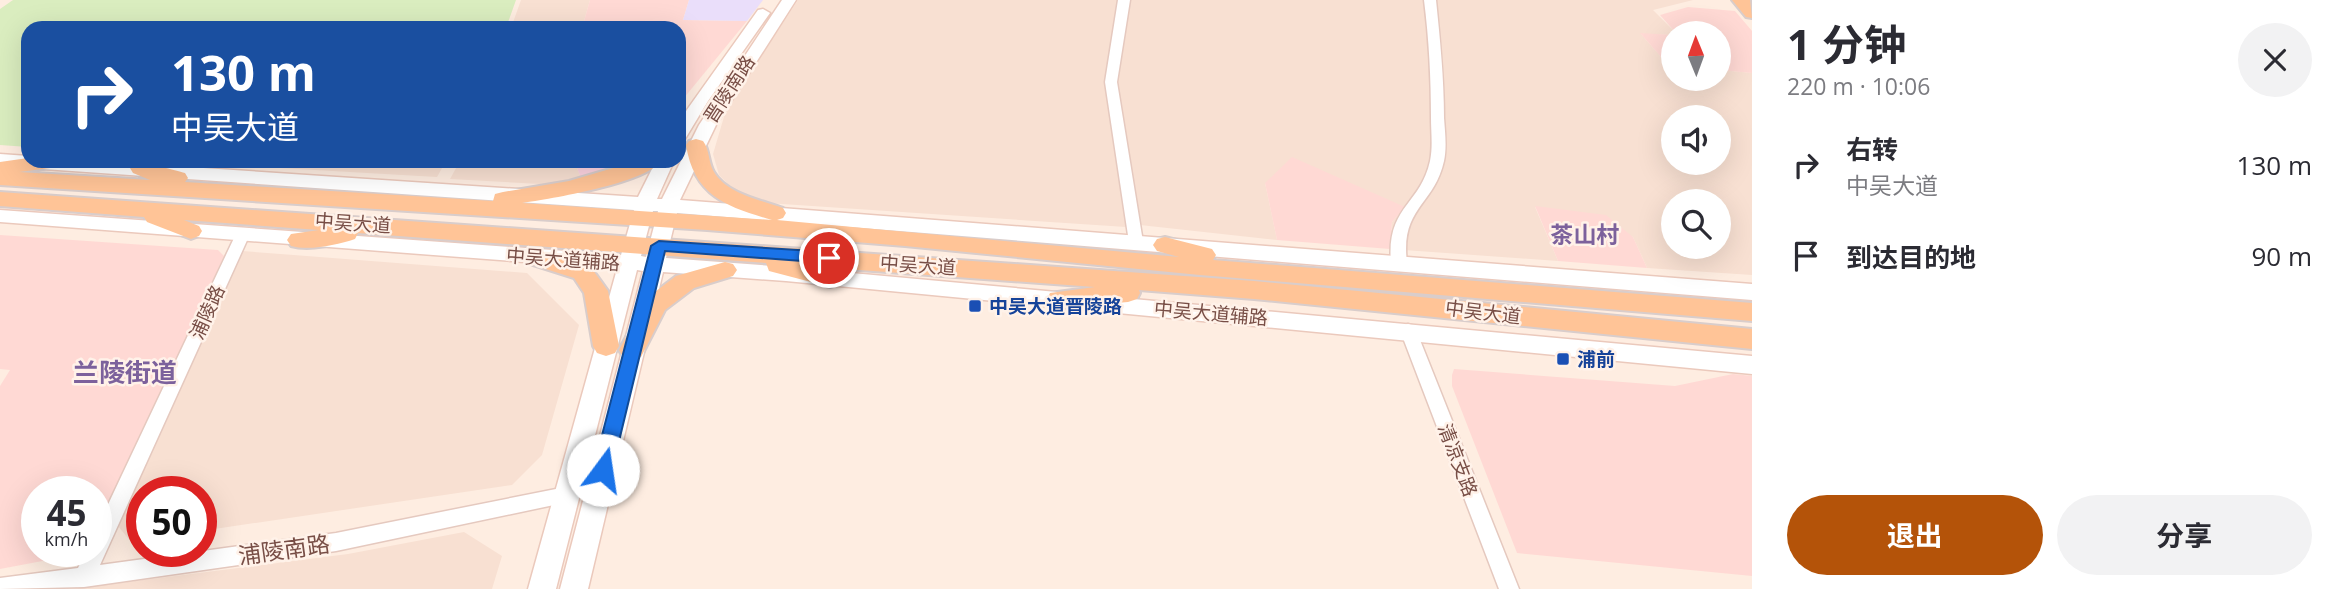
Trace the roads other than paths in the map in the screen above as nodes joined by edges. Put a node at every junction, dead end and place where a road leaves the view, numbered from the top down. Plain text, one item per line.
1 (773, 0) edge
2 (789, 0) edge
3 (1124, 0) edge
4 (1430, 0) edge
5 (1741, 0) edge
6 (1752, 13) edge
7 (688, 140) edge
8 (0, 160) edge
9 (21, 161) edge
10 (21, 165) edge
11 (0, 167) edge
12 (128, 168) edge
13 (638, 168) edge
14 (662, 168) edge
15 (682, 168) edge
16 (141, 169) junction
17 (0, 178) edge
18 (267, 196) junction
19 (535, 196) junction
20 (0, 199) edge
21 (75, 204) junction
22 (405, 205) junction
23 (643, 211) junction
24 (667, 212) junction
25 (775, 213) junction
26 (0, 216) edge
27 (583, 216) junction
28 (297, 230) junction
29 (191, 231) junction
30 (242, 236) junction
31 (992, 238) junction
32 (1136, 242) junction
33 (1165, 244) junction
34 (757, 253) junction
35 (631, 254) junction
36 (656, 256) junction
37 (538, 258) junction
38 (720, 260) junction
39 (1399, 273) junction
40 (1322, 276) junction
41 (830, 278) joint
42 (1191, 286) junction
43 (1254, 290) junction
44 (1752, 292) edge
45 (1059, 299) junction
46 (1752, 302) edge
47 (1679, 306) junction
48 (1752, 312) edge
49 (1524, 317) junction
50 (1616, 325) junction
51 (1752, 329) edge
52 (1408, 330) junction
53 (1671, 331) junction
54 (1752, 339) edge
55 (606, 346) junction
56 (632, 349) junction
57 (1752, 355) edge
58 (1752, 365) edge
59 (566, 495) junction
60 (84, 578) junction
61 (0, 589) edge
62 (542, 589) edge
63 (574, 589) edge
64 (1509, 589) edge

1 - 7 main road, 晋陵南路
2 - 7 main road, 晋陵南路
3 - 32 street
4 - 39 street
5 - 6 main road
7 - 25 main road
8 - 9 main road
10 - 11 main road
12 - 16 main road
13 - 19 main road
14 - 23 main road
15 - 24 main road, 晋陵南路
16 - 18 main road
16 - 19 main road
17 - 18 main road, 中吴大道
18 - 22 main road, 中吴大道
19 - 22 main road
19 - 23 main road
20 - 21 main road, 中吴大道
21 - 28 main road, 中吴大道
21 - 29 main road
22 - 27 main road, 中吴大道
23 - 24 main road, 中吴大道
23 - 27 main road, 中吴大道
23 - 35 main road
24 - 25 main road
24 - 31 main road, 中吴大道
24 - 36 main road, 晋陵南路
25 - 31 main road
26 - 29 main road, 中吴大道辅路
27 - 28 main road
28 - 30 main road, 中吴大道辅路
28 - 35 main road, 中吴大道
28 - 37 main road, 中吴大道辅路
29 - 30 main road, 中吴大道辅路
30 - 60 street, 浦陵路
31 - 32 main road
31 - 34 main road
31 - 40 main road, 中吴大道
32 - 33 main road
33 - 39 main road
33 - 40 main road
34 - 38 main road, 中吴大道
34 - 42 main road, 中吴大道
35 - 36 main road, 中吴大道
35 - 37 main road, 中吴大道辅路
35 - 55 main road
36 - 38 main road, 中吴大道
36 - 56 main road, 晋陵南路
37 - 55 main road
38 - 41 main road
38 - 56 main road
39 - 40 main road, 中吴大道
39 - 42 main road
39 - 44 main road
39 - 47 main road, 中吴大道
41 - 45 main road, 中吴大道辅路
42 - 43 main road, 中吴大道
43 - 45 main road
43 - 49 main road, 中吴大道
45 - 52 main road, 中吴大道辅路
46 - 47 main road
47 - 48 main road, 中吴大道
48 - 49 main road
49 - 50 main road, 中吴大道
50 - 51 main road
50 - 53 main road, 中吴大道
52 - 58 main road, 中吴大道辅路
52 - 64 street, 清凉支路
53 - 54 main road, 中吴大道
53 - 57 main road
55 - 59 main road
56 - 63 main road, 晋陵南路
59 - 60 street, 浦陵南路
59 - 62 main road
60 - 61 street, 浦陵南路

